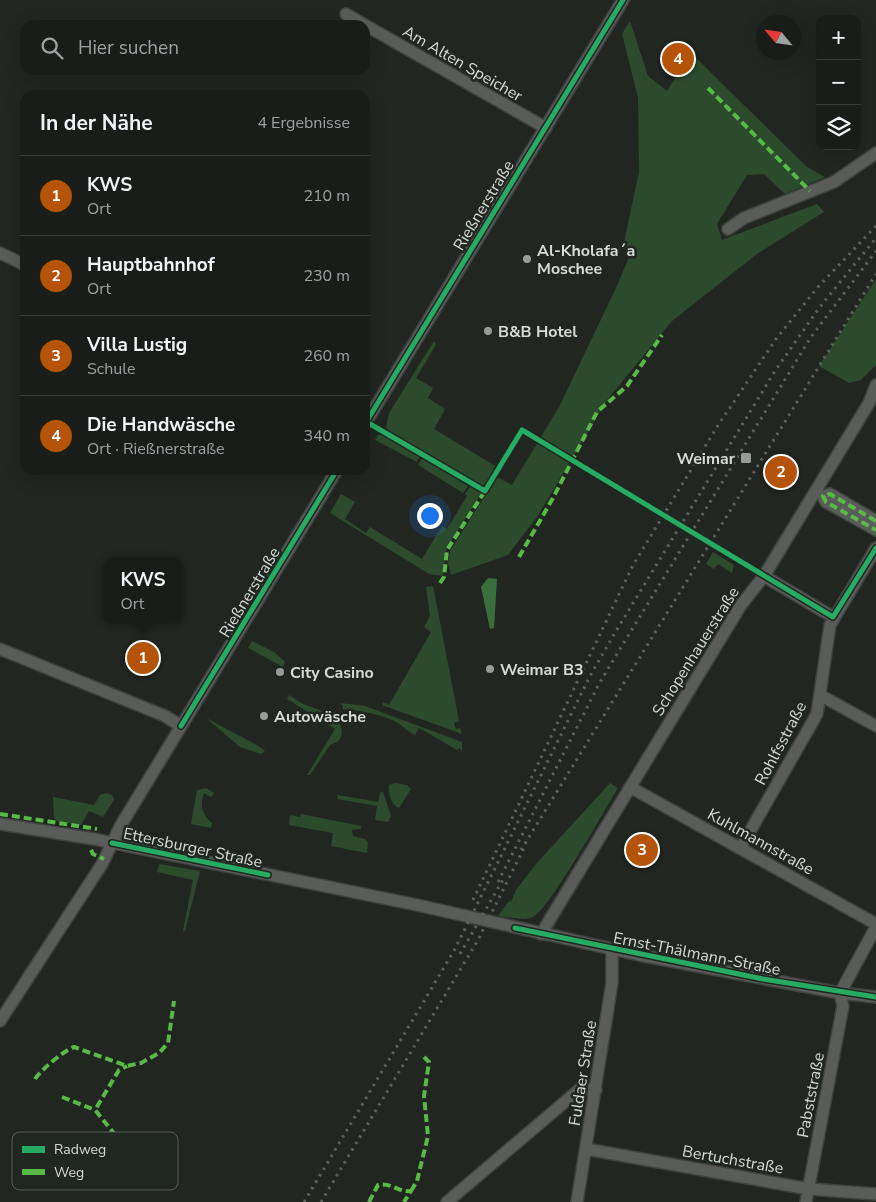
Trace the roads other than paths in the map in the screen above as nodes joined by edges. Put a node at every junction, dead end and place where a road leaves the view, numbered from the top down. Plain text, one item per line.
1 (623, 0) edge
2 (346, 14) dead end
3 (356, 20) edge
4 (370, 28) edge
5 (546, 128) junction
6 (876, 153) edge
7 (728, 229) dead end
8 (0, 253) edge
9 (20, 263) edge
10 (876, 385) edge
11 (872, 406) edge
12 (370, 415) edge
13 (334, 475) edge
14 (876, 521) edge
15 (876, 530) edge
16 (876, 548) edge
17 (764, 576) junction
18 (833, 617) junction
19 (0, 649) edge
20 (820, 695) junction
21 (181, 726) junction
22 (876, 726) edge
23 (630, 786) junction
24 (0, 824) edge
25 (112, 843) junction
26 (741, 847) junction
27 (494, 924) joint
28 (876, 925) edge
29 (541, 934) junction
30 (612, 949) junction
31 (840, 993) junction
32 (876, 997) edge
33 (0, 1021) edge
34 (596, 1090) junction
35 (586, 1149) junction
36 (809, 1189) junction
37 (876, 1194) edge
38 (447, 1202) edge
39 (577, 1202) edge
40 (806, 1202) edge

1 - 5 street, Rießnerstraße
2 - 3 street, Am Alten Speicher
4 - 5 street, Am Alten Speicher
5 - 12 street, Rießnerstraße
6 - 7 street
8 - 9 street
10 - 11 street, Schopenhauerstraße
11 - 17 street, Schopenhauerstraße
13 - 21 street, Rießnerstraße
14 - 15 street
16 - 18 street, Rohlfsstraße
17 - 18 street
17 - 23 street, Schopenhauerstraße
18 - 20 street, Rohlfsstraße
19 - 21 street
20 - 22 street
20 - 26 street, Rohlfsstraße
21 - 25 street, Rießnerstraße
23 - 26 street, Kuhlmannstraße
23 - 29 street, Schopenhauerstraße
24 - 25 street, Ettersburger Straße
25 - 27 street, Ettersburger Straße
25 - 33 street, Rießnerstraße
26 - 28 street, Kuhlmannstraße
27 - 29 street, Ernst-Thälmann-Straße
28 - 31 street
29 - 30 street, Ernst-Thälmann-Straße
30 - 31 street, Ernst-Thälmann-Straße
30 - 34 street, Fuldaer Straße
31 - 32 street, Ernst-Thälmann-Straße
31 - 36 street, Pabststraße
34 - 35 street, Fuldaer Straße
34 - 38 street
35 - 36 street, Bertuchstraße
35 - 39 street, Fuldaer Straße
36 - 37 street, Bertuchstraße
36 - 40 street, Pabststraße

